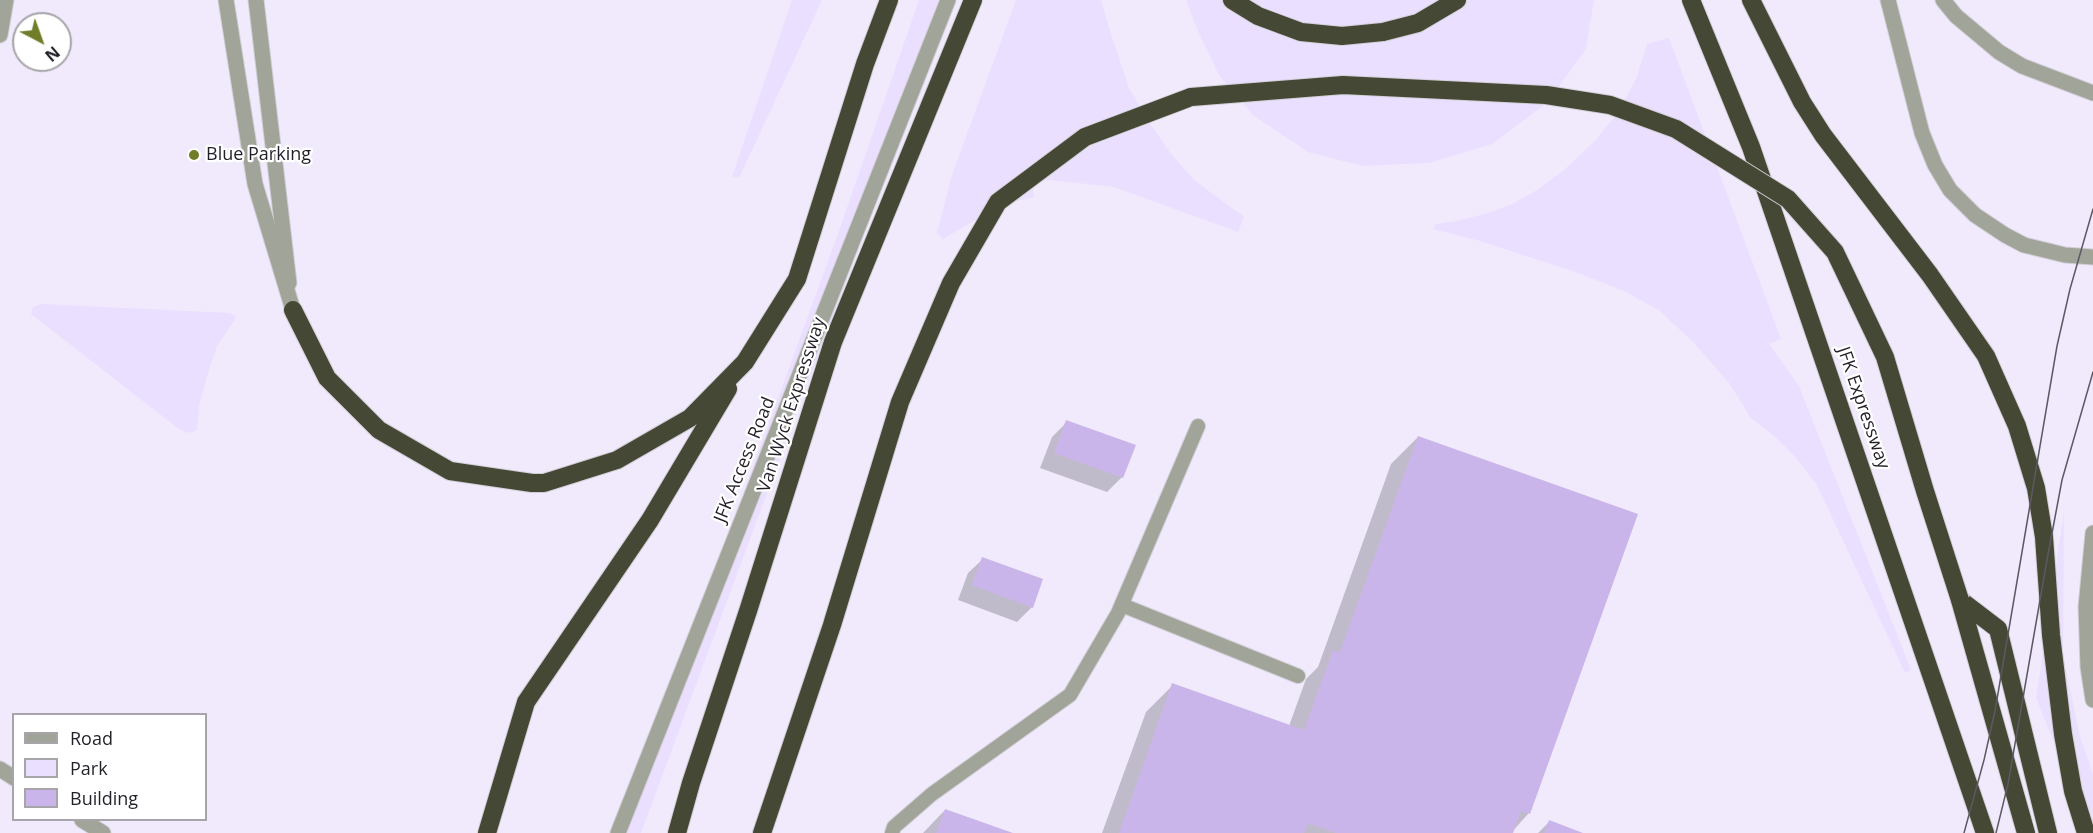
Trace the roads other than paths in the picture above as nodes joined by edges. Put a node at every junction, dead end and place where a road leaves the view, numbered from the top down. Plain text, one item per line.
1 (6, 0) edge
2 (226, 0) edge
3 (256, 0) edge
4 (889, 0) edge
5 (948, 0) edge
6 (973, 0) edge
7 (1232, 0) edge
8 (1457, 0) edge
9 (1691, 0) edge
10 (1752, 0) edge
11 (1888, 0) edge
12 (1942, 0) edge
13 (0, 35) edge
14 (2093, 83) edge
15 (2072, 84) junction
16 (2093, 93) edge
17 (2093, 256) edge
18 (293, 310) junction
19 (745, 362) junction
20 (1198, 426) dead end
21 (2093, 533) edge
22 (1960, 600) junction
23 (1122, 606) junction
24 (1298, 676) dead end
25 (2093, 700) edge
26 (85, 821) edge
27 (104, 833) edge
28 (487, 833) edge
29 (618, 833) edge
30 (677, 833) edge
31 (762, 833) edge
32 (892, 833) edge
33 (1986, 833) edge
34 (2026, 833) edge
35 (2048, 833) edge
36 (2086, 833) edge

1 - 13 street
2 - 18 street
3 - 18 street
4 - 19 highway
5 - 29 street, JFK Access Road
6 - 30 highway, Van Wyck Expressway
7 - 8 highway
9 - 33 highway, JFK Expressway
10 - 36 highway
11 - 17 street
12 - 15 street
14 - 15 street
15 - 16 street
18 - 19 highway
19 - 28 highway
20 - 23 lane
21 - 25 street
22 - 31 highway, bridge
22 - 34 highway
22 - 35 highway
23 - 24 lane
23 - 32 lane
26 - 27 street

